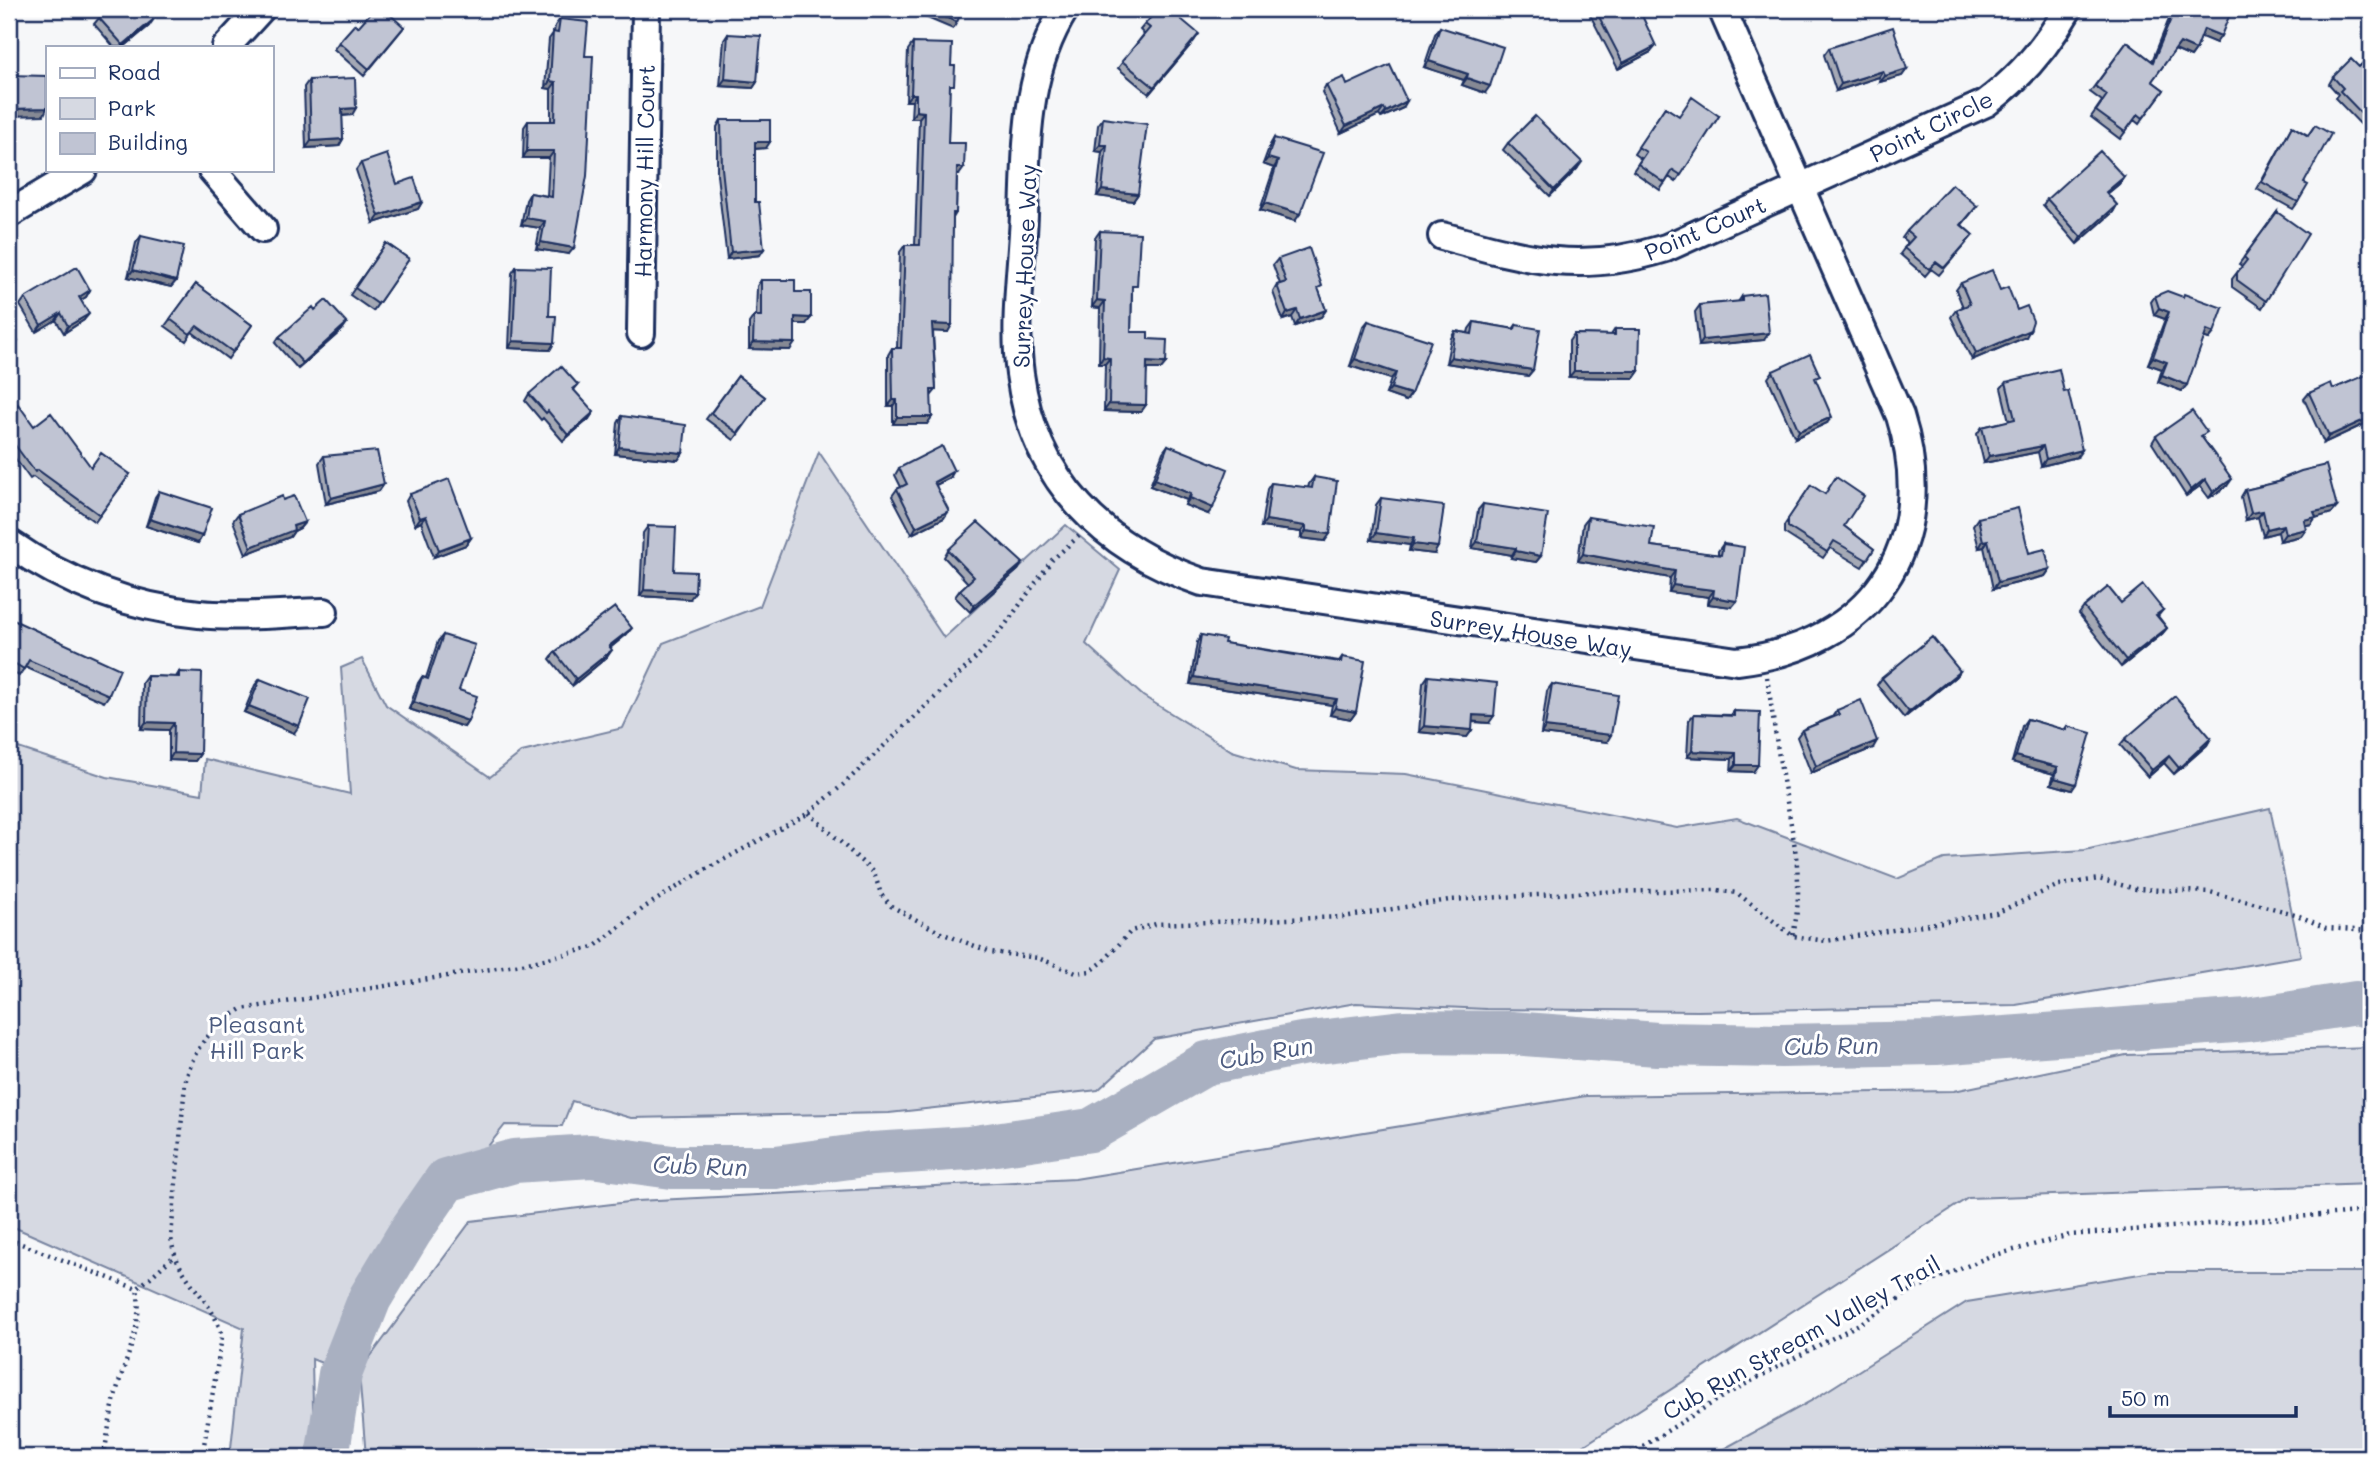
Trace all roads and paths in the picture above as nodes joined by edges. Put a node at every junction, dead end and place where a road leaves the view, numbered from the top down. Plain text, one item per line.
1 (261, 9) edge
2 (646, 9) edge
3 (1065, 9) edge
4 (1722, 9) edge
5 (2068, 9) edge
6 (227, 46) edge
7 (80, 172) edge
8 (214, 172) edge
9 (1801, 188) junction
10 (9, 214) edge
11 (263, 229) dead end
12 (1442, 236) dead end
13 (641, 333) dead end
14 (1093, 520) junction
15 (9, 543) edge
16 (324, 612) dead end
17 (1764, 658) junction
18 (809, 813) junction
19 (2371, 931) edge
20 (1793, 936) junction
21 (2371, 1211) edge
22 (9, 1239) edge
23 (173, 1257) junction
24 (137, 1289) junction
25 (104, 1457) edge
26 (202, 1457) edge
27 (1625, 1457) edge

1 - 6 street
2 - 13 street, Harmony Hill Court
3 - 14 street, Surrey House Way
4 - 9 street, Surrey House Way
5 - 9 street, Point Circle
7 - 10 street
8 - 11 street
9 - 12 street, Point Court
9 - 17 street, Surrey House Way
14 - 17 street, Surrey House Way
14 - 18 path
15 - 16 street
17 - 20 path
18 - 20 path
18 - 23 path
19 - 20 path
21 - 27 path, Cub Run Stream Valley Trail
22 - 24 path
23 - 24 path
23 - 26 path
24 - 25 path

